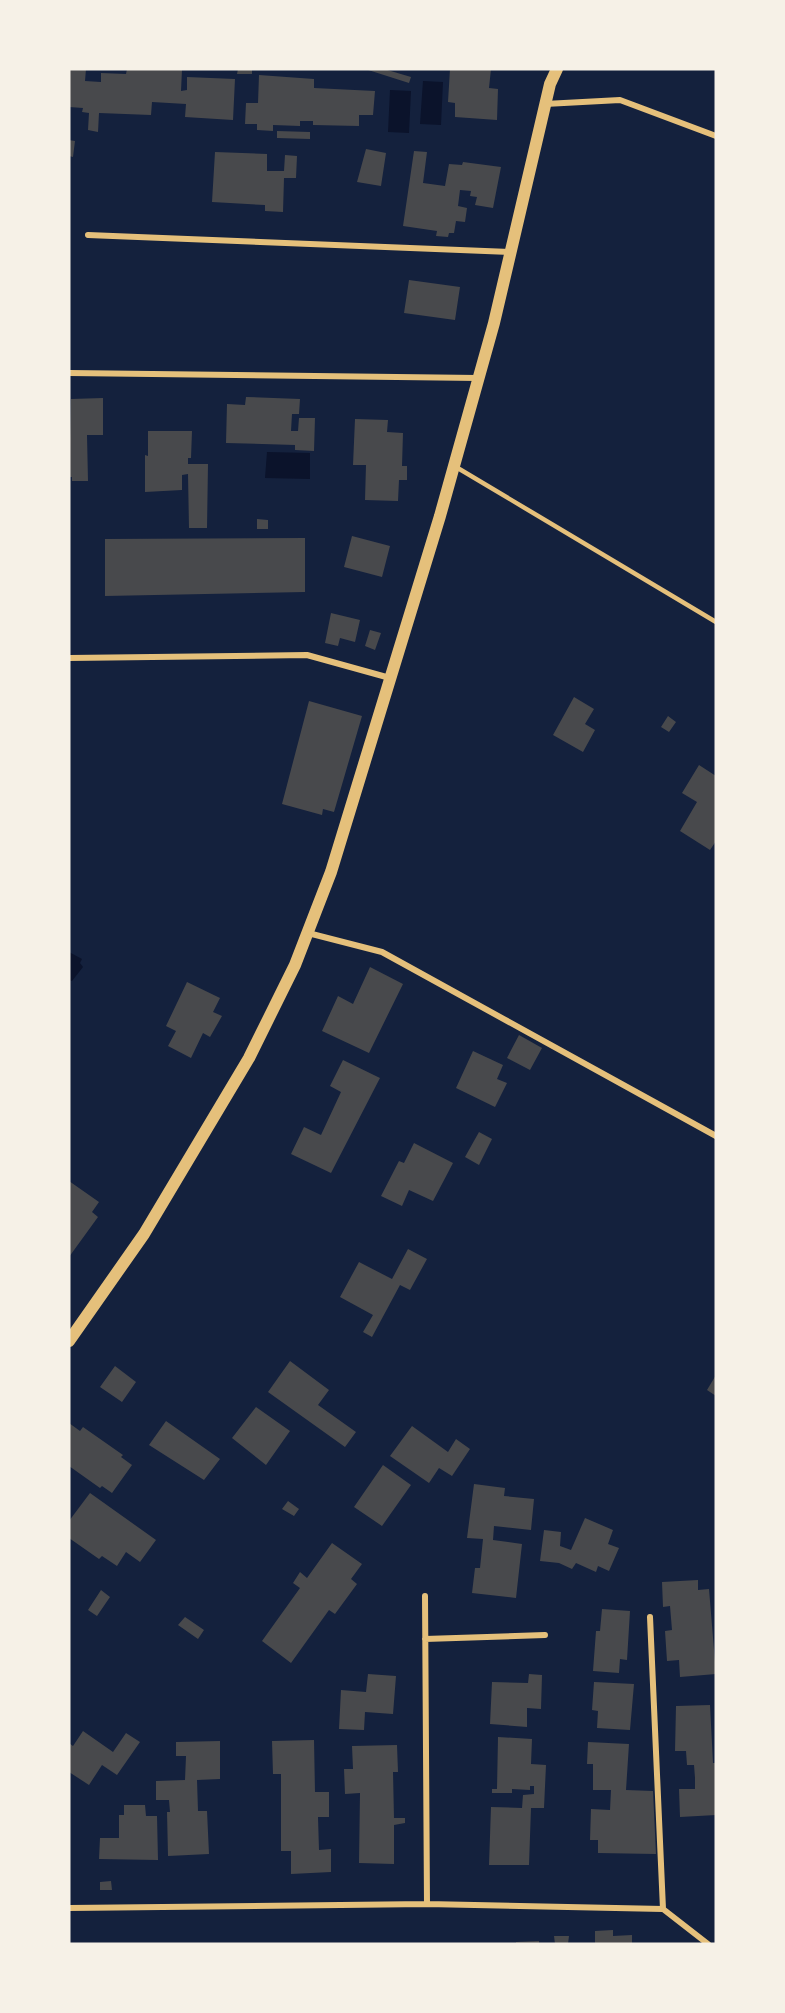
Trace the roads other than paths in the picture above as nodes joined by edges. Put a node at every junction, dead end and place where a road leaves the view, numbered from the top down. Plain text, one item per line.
1 (550, 69) edge
2 (556, 69) edge
3 (550, 84) junction
4 (546, 104) junction
5 (716, 136) edge
6 (88, 235) dead end
7 (512, 252) junction
8 (69, 373) edge
9 (478, 378) junction
10 (454, 466) junction
11 (716, 622) edge
12 (69, 658) edge
13 (390, 678) junction
14 (307, 933) junction
15 (716, 1136) edge
16 (69, 1341) edge
17 (425, 1596) dead end
18 (650, 1617) dead end
19 (545, 1635) dead end
20 (425, 1639) junction
21 (426, 1904) junction
22 (69, 1908) edge
23 (663, 1909) junction
24 (708, 1944) edge

1 - 3 main road
2 - 3 main road
3 - 4 main road
4 - 5 street
4 - 7 main road
6 - 7 street
7 - 9 main road
8 - 9 street
9 - 10 main road
10 - 11 lane
10 - 13 main road
12 - 13 street
13 - 14 main road
14 - 15 street
14 - 16 main road
17 - 20 street
18 - 23 street
19 - 20 street
20 - 21 street
21 - 22 street
21 - 23 street
23 - 24 street

